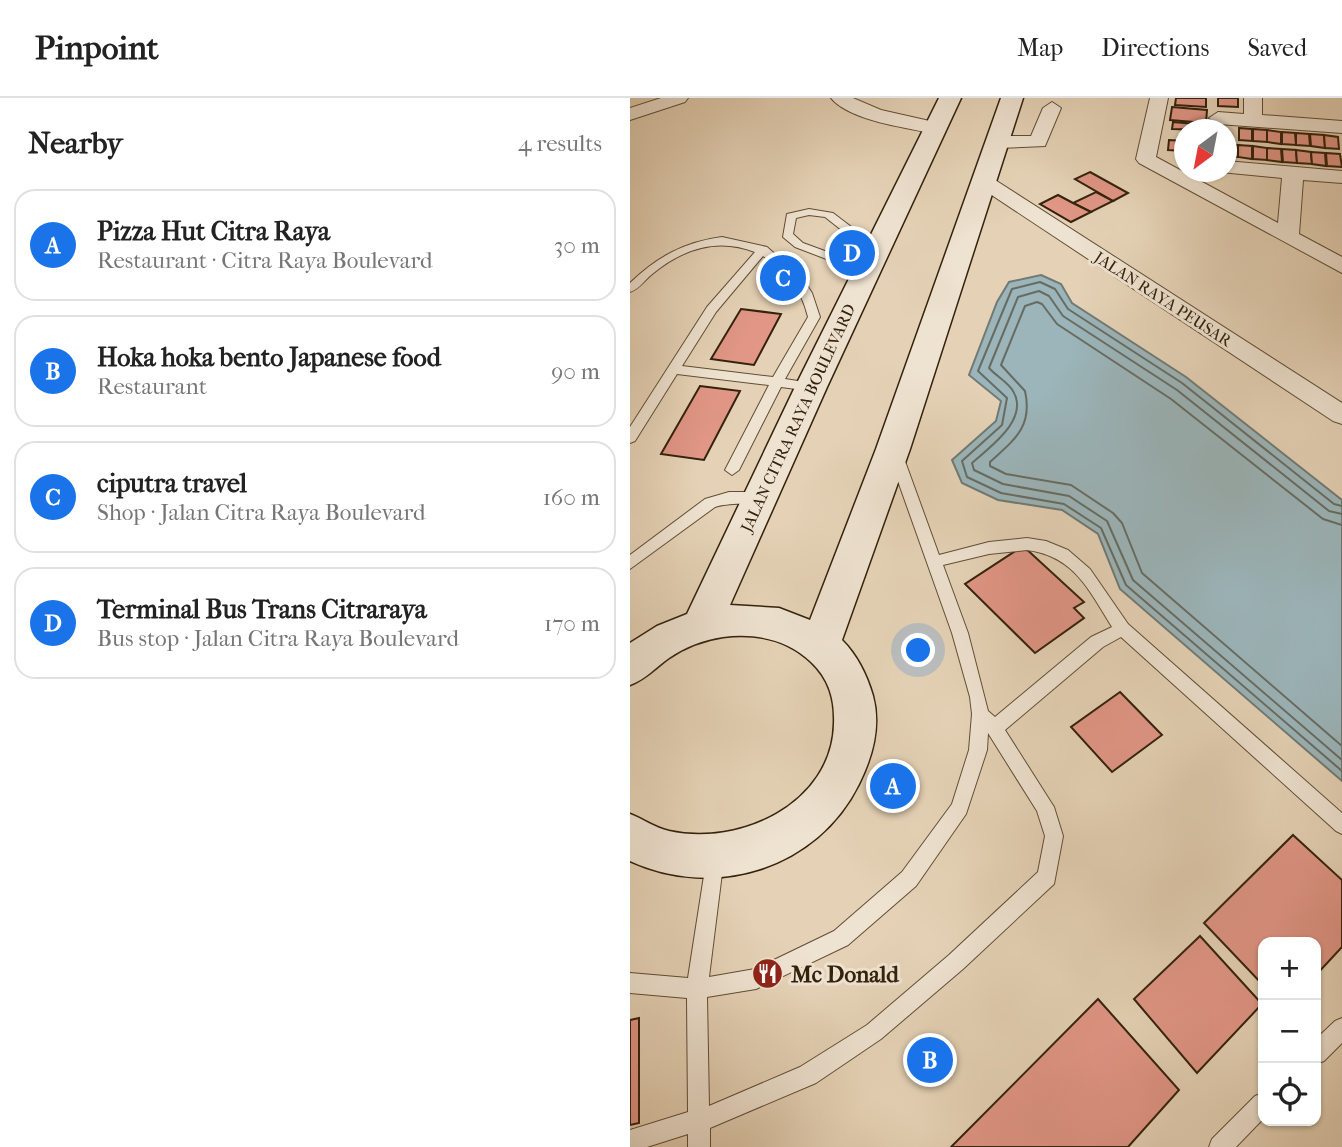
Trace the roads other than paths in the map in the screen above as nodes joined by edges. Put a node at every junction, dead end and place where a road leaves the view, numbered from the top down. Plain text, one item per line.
1 (679, 98) edge
2 (840, 98) edge
3 (950, 98) edge
4 (1012, 98) edge
5 (1159, 98) edge
6 (1253, 98) edge
7 (1052, 108) dead end
8 (630, 114) edge
9 (1218, 118) dead end
10 (1253, 120) junction
11 (1342, 127) edge
12 (936, 128) junction
13 (998, 142) junction
14 (1146, 159) junction
15 (1174, 162) edge
16 (1237, 168) edge
17 (1293, 172) junction
18 (1342, 177) edge
19 (985, 182) junction
20 (1288, 236) junction
21 (763, 249) junction
22 (835, 258) junction
23 (1342, 266) edge
24 (867, 271) junction
25 (630, 289) edge
26 (674, 369) junction
27 (777, 382) junction
28 (811, 387) junction
29 (1342, 415) edge
30 (630, 438) edge
31 (893, 449) junction
32 (732, 470) dead end
33 (761, 498) junction
34 (933, 562) junction
35 (630, 563) edge
36 (701, 626) junction
37 (1122, 629) junction
38 (821, 643) junction
39 (630, 668) edge
40 (987, 721) junction
41 (1342, 825) edge
42 (630, 836) edge
43 (715, 857) junction
44 (630, 983) edge
45 (697, 989) junction
46 (1342, 1028) edge
47 (1321, 1048) edge
48 (1258, 1109) edge
49 (698, 1122) junction
50 (630, 1141) edge
51 (699, 1147) edge
52 (1220, 1147) edge

1 - 8 street
2 - 12 street
3 - 12 main road, JALAN CITRA RAYA BOULEVARD
4 - 13 main road
5 - 14 street
6 - 10 street
7 - 13 street
9 - 10 street
10 - 11 street
12 - 24 main road, JALAN CITRA RAYA BOULEVARD
13 - 19 main road
14 - 15 street
14 - 20 street
16 - 17 street
17 - 18 street
17 - 20 street
19 - 29 street, JALAN RAYA PEUSAR
19 - 31 main road
20 - 23 street
21 - 25 lane
21 - 26 lane
21 - 27 lane
22 - 22 lane
22 - 24 lane
24 - 28 main road, JALAN CITRA RAYA BOULEVARD
26 - 27 lane
26 - 30 lane
27 - 28 lane
27 - 32 lane
28 - 33 main road, JALAN CITRA RAYA BOULEVARD
31 - 34 lane
31 - 38 main road
33 - 35 lane
33 - 36 main road, JALAN CITRA RAYA BOULEVARD
34 - 37 lane
34 - 40 lane
36 - 38 main road
36 - 39 main road
37 - 40 lane
37 - 41 lane
38 - 43 main road
40 - 45 lane
40 - 49 lane
42 - 43 main road
43 - 45 lane
44 - 45 lane
45 - 49 lane
46 - 47 lane
48 - 52 lane
49 - 50 lane
49 - 51 lane

